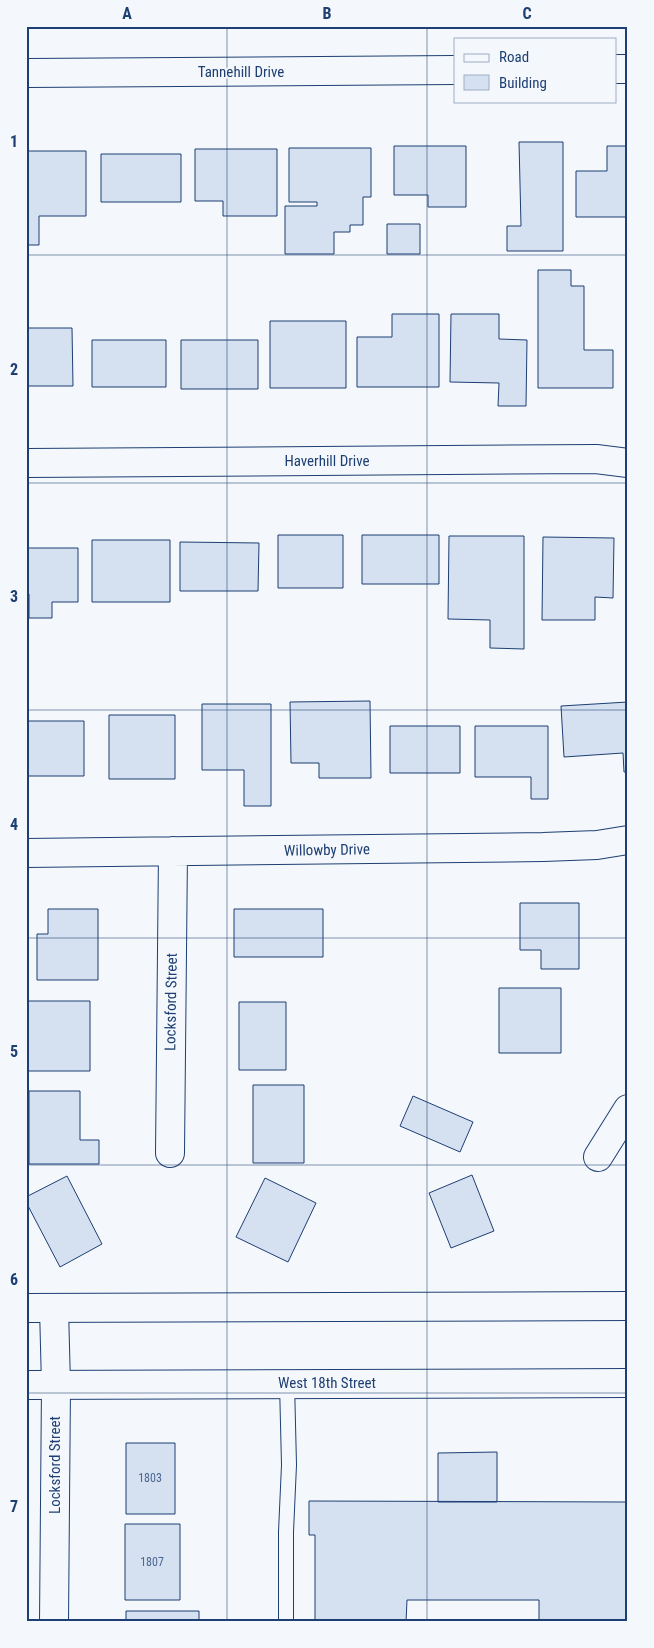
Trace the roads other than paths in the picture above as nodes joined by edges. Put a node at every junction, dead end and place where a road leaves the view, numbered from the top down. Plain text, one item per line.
1 (454, 70) edge
2 (26, 73) edge
3 (26, 463) edge
4 (628, 463) edge
5 (628, 840) edge
6 (172, 851) junction
7 (26, 853) edge
8 (628, 1109) edge
9 (170, 1153) dead end
10 (598, 1157) dead end
11 (628, 1306) edge
12 (26, 1308) edge
13 (54, 1308) junction
14 (287, 1383) junction
15 (628, 1383) edge
16 (56, 1384) junction
17 (26, 1385) edge
18 (54, 1622) edge
19 (286, 1622) edge

1 - 2 street, Tannehill Drive
3 - 4 street, Haverhill Drive
5 - 6 street, Willowby Drive
6 - 7 street, Willowby Drive
6 - 9 street, Locksford Street
8 - 10 street
11 - 13 street
12 - 13 street
13 - 16 street, Locksford Street
14 - 15 street, West 18th Street
14 - 16 street, West 18th Street
14 - 19 lane
16 - 17 street, West 18th Street
16 - 18 street, Locksford Street

